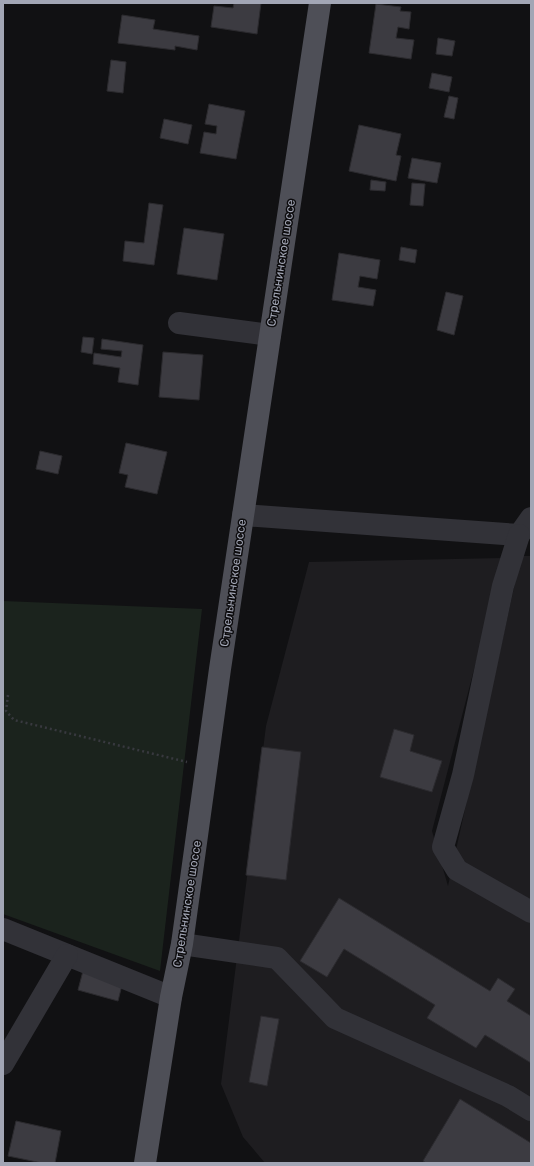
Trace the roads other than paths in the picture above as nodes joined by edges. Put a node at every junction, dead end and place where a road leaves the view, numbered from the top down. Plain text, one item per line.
1 (320, 3) edge
2 (179, 323) dead end
3 (270, 335) junction
4 (243, 515) junction
5 (527, 535) edge
6 (531, 912) edge
7 (3, 929) edge
8 (182, 944) junction
9 (67, 955) junction
10 (171, 997) junction
11 (3, 1064) edge
12 (531, 1110) edge
13 (145, 1163) edge

1 - 3 main road, Стрельнинское шоссе
2 - 3 street
3 - 4 main road, Стрельнинское шоссе
4 - 5 street
4 - 8 main road, Стрельнинское шоссе
5 - 6 street
7 - 9 street
8 - 10 main road, Стрельнинское шоссе
8 - 12 street
9 - 10 street
9 - 11 street
10 - 13 main road, Стрельнинское шоссе

